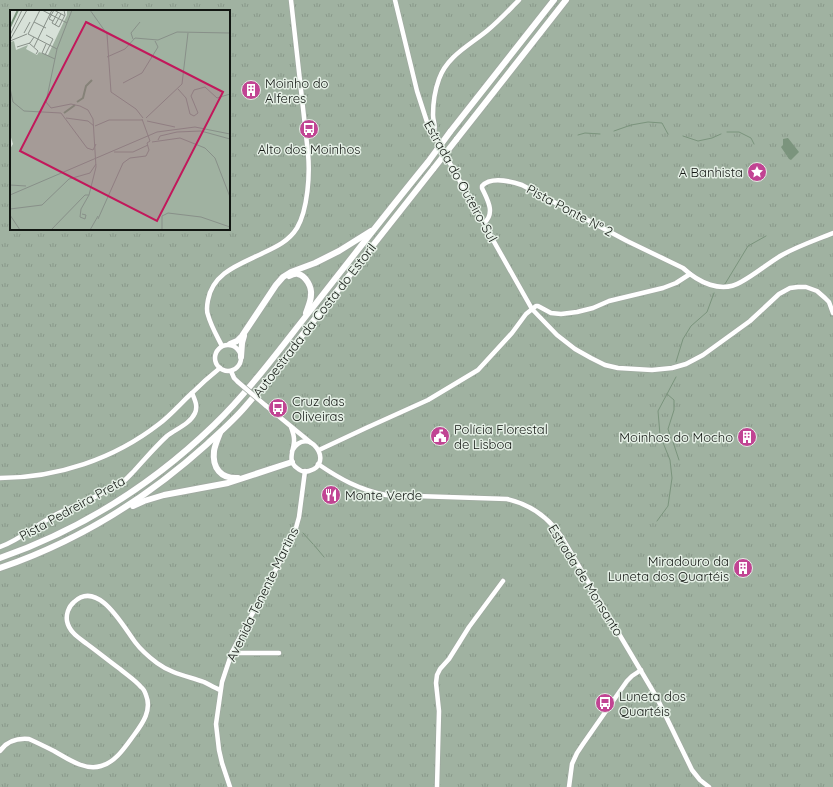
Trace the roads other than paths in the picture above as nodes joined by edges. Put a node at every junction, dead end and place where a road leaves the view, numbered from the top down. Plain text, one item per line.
1 (291, 0) edge
2 (396, 0) edge
3 (519, 0) edge
4 (554, 0) edge
5 (566, 0) edge
6 (433, 133) junction
7 (484, 223) junction
8 (375, 228) junction
9 (833, 233) edge
10 (690, 274) junction
11 (532, 309) junction
12 (833, 314) edge
13 (304, 319) junction
14 (230, 344) junction
15 (222, 346) junction
16 (241, 357) junction
17 (220, 368) junction
18 (231, 371) junction
19 (192, 393) junction
20 (290, 427) junction
21 (220, 432) junction
22 (314, 444) junction
23 (319, 450) junction
24 (292, 451) junction
25 (292, 462) junction
26 (318, 464) junction
27 (305, 471) junction
28 (0, 478) edge
29 (244, 478) junction
30 (115, 514) junction
31 (0, 547) edge
32 (0, 558) edge
33 (0, 568) edge
34 (503, 581) dead end
35 (232, 652) junction
36 (279, 653) dead end
37 (641, 670) junction
38 (220, 690) junction
39 (0, 751) edge
40 (230, 787) edge
41 (437, 787) edge
42 (569, 787) edge
43 (709, 787) edge

1 - 15 street
2 - 6 street, Estrada do Outeiro-Sul
3 - 6 street
4 - 8 highway, Autoestrada da Costa do Estoril, bridge
5 - 21 highway, Autoestrada da Costa do Estoril, bridge
6 - 7 street, Estrada do Outeiro-Sul
7 - 10 street, Pista Ponte Nº 2
7 - 11 street, Estrada do Outeiro-Sul
8 - 13 highway, Autoestrada da Costa do Estoril
8 - 14 highway
9 - 10 street
10 - 11 street
11 - 12 street, Estrada do Outeiro-Sul
11 - 23 street
13 - 16 highway
13 - 32 highway, Autoestrada da Costa do Estoril
14 - 15 street
14 - 16 street
15 - 17 street
16 - 18 street
17 - 18 street
17 - 19 street
18 - 20 street, bridge
19 - 28 street
19 - 31 street, Pista Pedreira Preta
20 - 22 street
20 - 24 street
21 - 29 highway
21 - 30 highway, Autoestrada da Costa do Estoril
22 - 23 street
22 - 24 street
23 - 26 street
24 - 25 street
25 - 27 street
25 - 29 highway
26 - 27 street
26 - 37 street, Estrada de Monsanto
27 - 35 street, Avenida Tenente Martins
29 - 30 highway
30 - 33 highway, Autoestrada da Costa do Estoril
34 - 41 street
35 - 36 street
35 - 38 street, Avenida Tenente Martins
37 - 42 street
37 - 43 street, Estrada de Monsanto
38 - 39 street
38 - 40 street, Avenida Tenente Martins

